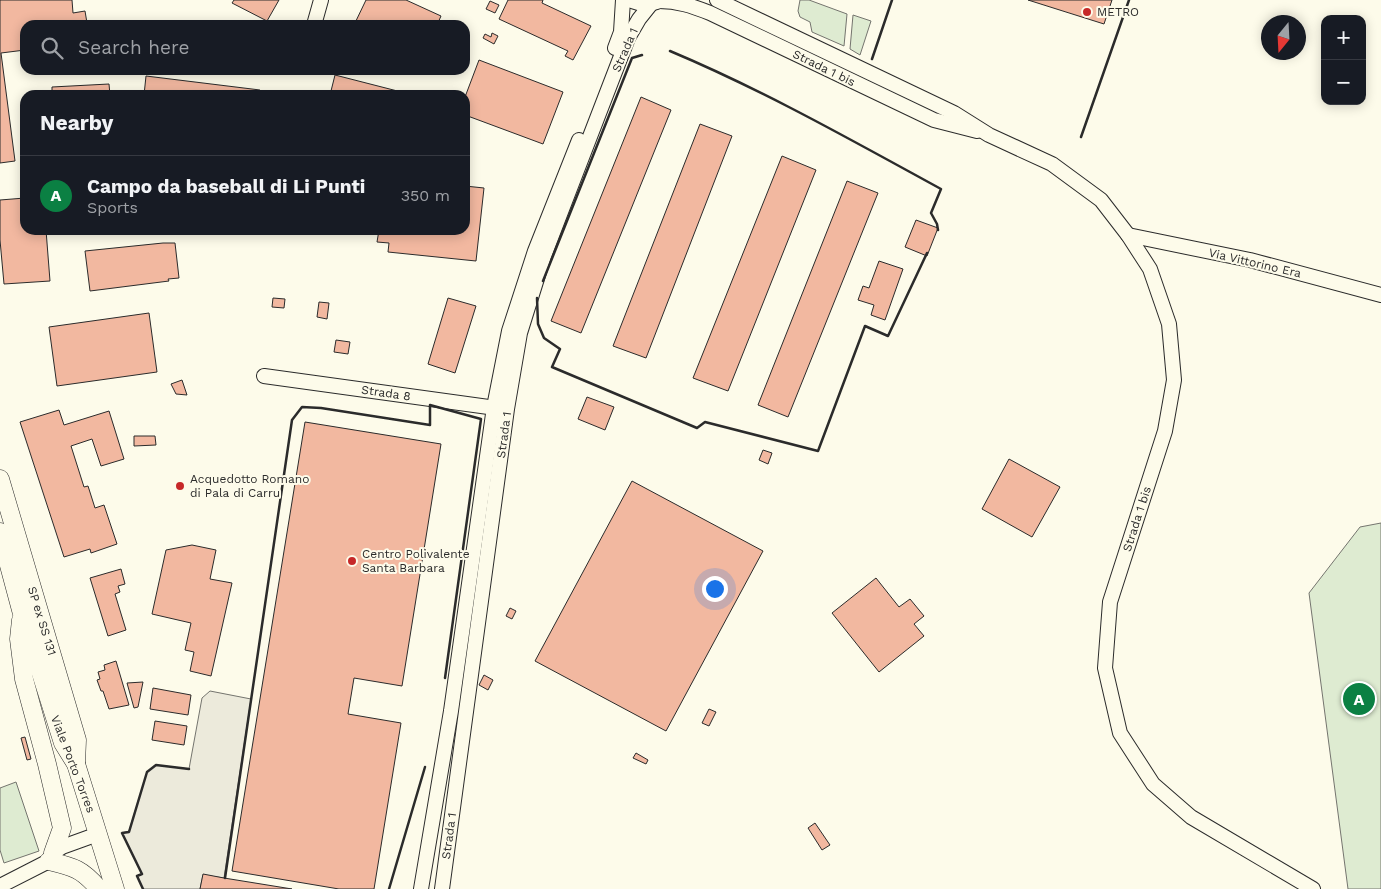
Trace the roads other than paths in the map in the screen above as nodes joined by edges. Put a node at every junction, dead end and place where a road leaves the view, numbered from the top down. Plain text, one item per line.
1 (321, 0) edge
2 (623, 0) edge
3 (629, 0) edge
4 (717, 0) edge
5 (657, 2) edge
6 (315, 20) edge
7 (989, 135) junction
8 (1128, 235) junction
9 (1381, 295) edge
10 (264, 376) dead end
11 (501, 408) junction
12 (0, 479) edge
13 (0, 532) edge
14 (21, 610) junction
15 (76, 764) junction
16 (98, 834) junction
17 (51, 857) junction
18 (0, 886) edge
19 (98, 889) edge
20 (116, 889) edge
21 (421, 889) edge
22 (442, 889) edge
23 (1313, 889) edge

1 - 6 street
2 - 11 street, Strada 1
3 - 5 street, Strada 1 bis
4 - 7 street, Strada 1 bis
5 - 7 street, Strada 1 bis
5 - 11 street, Strada 1
7 - 8 street, Strada 1 bis
8 - 9 street, Via Vittorino Era
8 - 23 street, Strada 1 bis
10 - 11 street, Strada 8
11 - 21 street, Strada 1
11 - 22 street, Strada 1
12 - 15 main road, SP ex SS 131
13 - 14 main road, SP ex SS 131
14 - 15 main road, Viale Porto Torres
14 - 17 main road
15 - 16 main road, Viale Porto Torres
16 - 17 street
16 - 20 main road, Viale Porto Torres
17 - 18 street
17 - 19 main road

